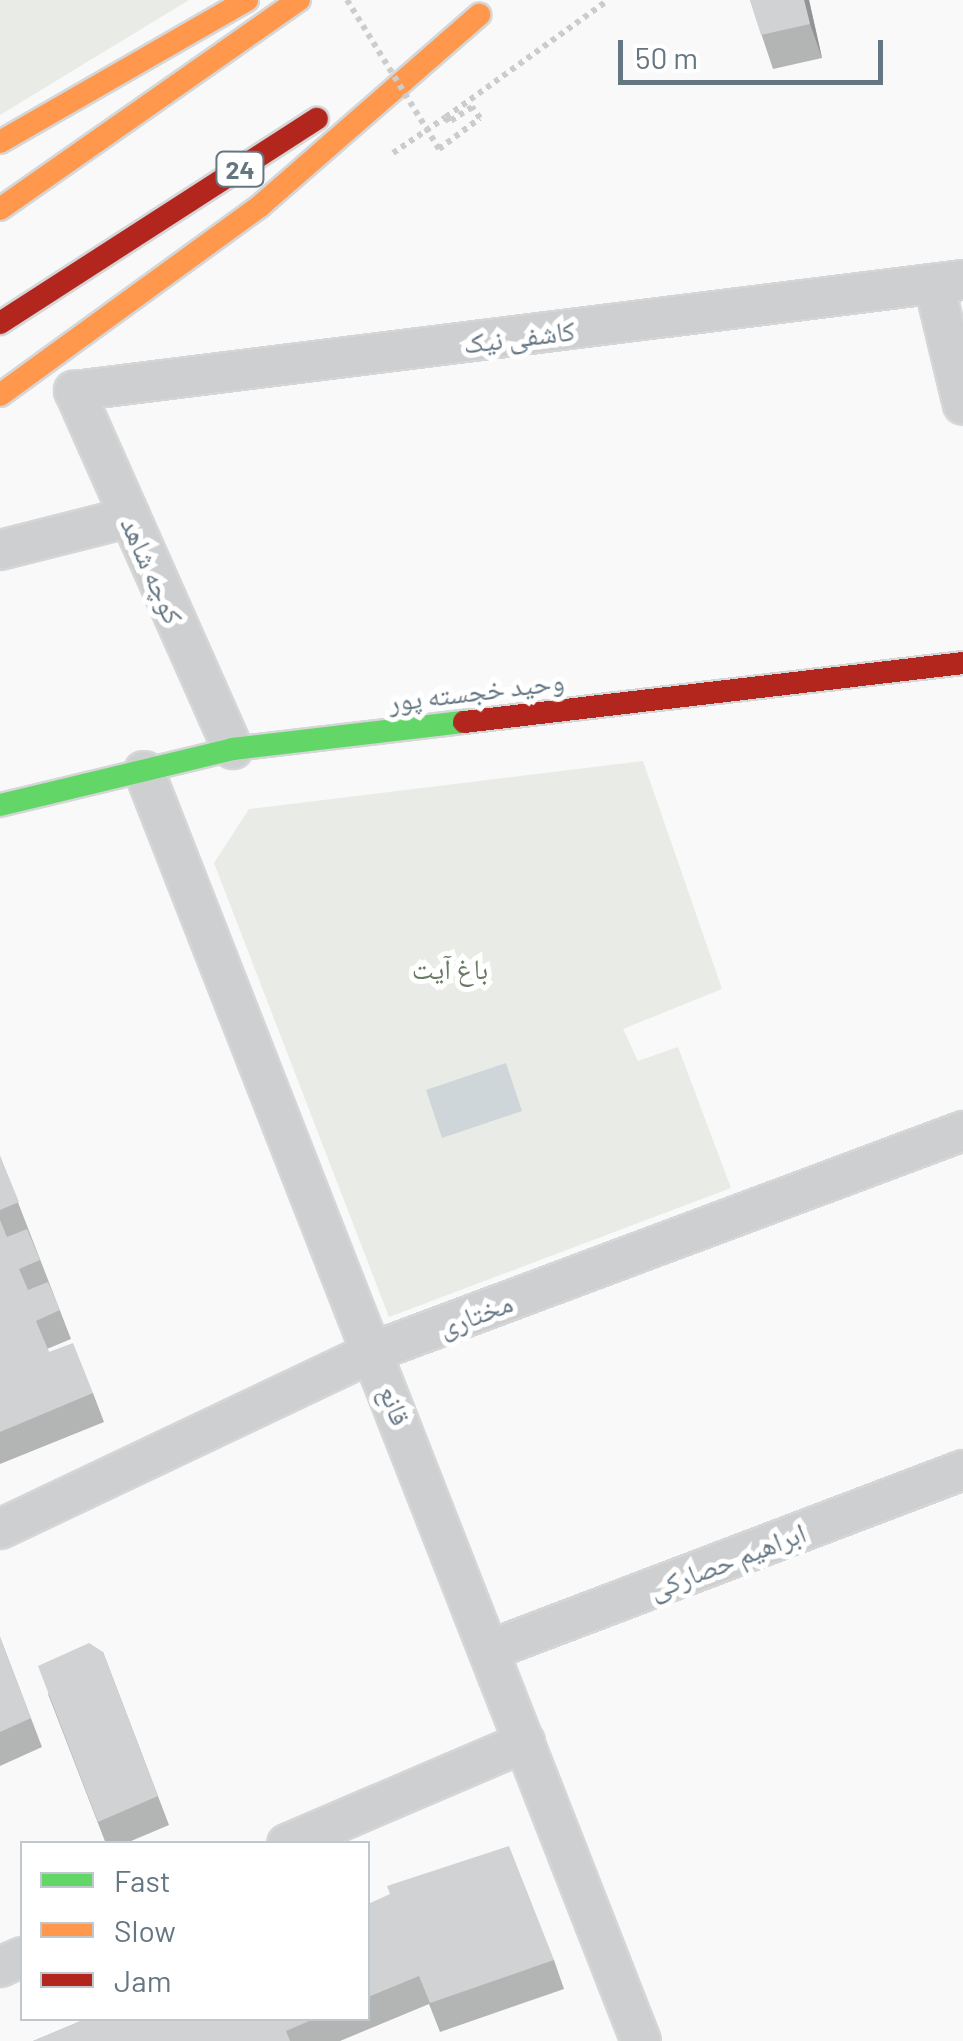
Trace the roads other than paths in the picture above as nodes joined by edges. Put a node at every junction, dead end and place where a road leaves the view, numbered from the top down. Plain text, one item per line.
1 (248, 0) edge
2 (299, 0) edge
3 (503, 0) edge
4 (480, 15) junction
5 (0, 142) edge
6 (0, 209) edge
7 (948, 282) edge
8 (0, 323) edge
9 (74, 391) joint
10 (0, 395) edge
11 (963, 405) edge
12 (130, 517) junction
13 (0, 550) edge
14 (963, 662) edge
15 (233, 749) junction
16 (144, 771) junction
17 (0, 805) edge
18 (963, 1131) edge
19 (375, 1352) junction
20 (963, 1470) edge
21 (0, 1529) edge
22 (490, 1650) junction
23 (526, 1742) junction
24 (295, 1841) edge
25 (641, 2041) edge

1 - 5 main road
2 - 6 main road
3 - 4 main road, 24
4 - 8 main road, 24
4 - 10 main road
7 - 9 street, کاشفی نیک
7 - 11 street
9 - 12 street, کوچه شاهد
12 - 13 street
12 - 15 street, کوچه شاهد
14 - 15 main road, وحید خجسته پور
15 - 16 main road, وحید خجسته پور
16 - 17 main road, وحید خجسته پور
16 - 19 street, قانع
18 - 19 street, مختاری
19 - 21 street, مختاری
19 - 22 street, قانع
20 - 22 street, ابراهیم حصارکی
22 - 23 street, قانع
23 - 24 street
23 - 25 street, قانع

